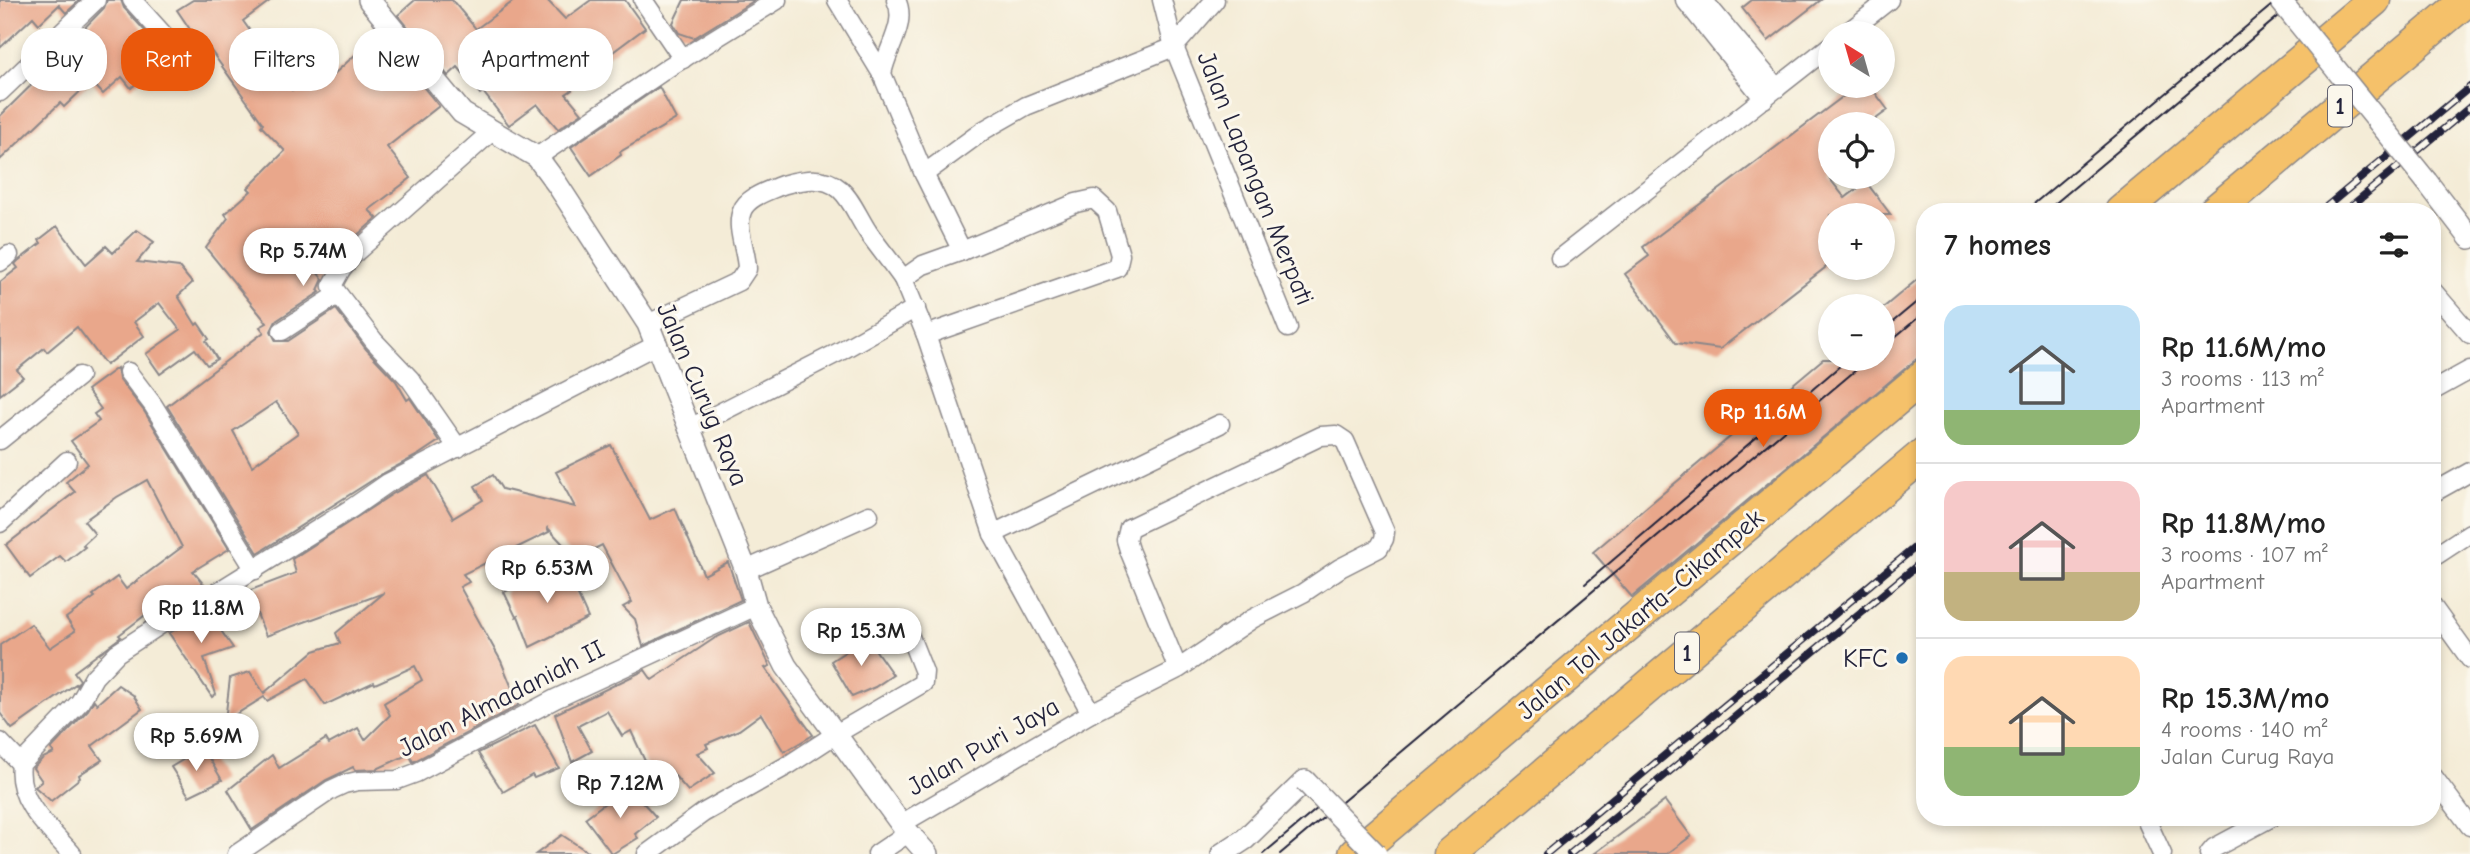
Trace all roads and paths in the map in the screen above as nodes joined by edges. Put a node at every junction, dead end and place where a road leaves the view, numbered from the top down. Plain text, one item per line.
1 (96, 0) edge
2 (132, 0) edge
3 (369, 0) edge
4 (643, 0) edge
5 (777, 0) edge
6 (837, 0) edge
7 (896, 0) edge
8 (1162, 0) edge
9 (1215, 0) edge
10 (1685, 0) edge
11 (1703, 0) edge
12 (1889, 0) edge
13 (2280, 0) edge
14 (2375, 0) edge
15 (2467, 0) edge
16 (1862, 21) edge
17 (157, 28) edge
18 (1174, 47) junction
19 (1818, 56) edge
20 (683, 58) junction
21 (882, 74) junction
22 (0, 92) edge
23 (1770, 94) junction
24 (491, 132) junction
25 (537, 157) junction
26 (924, 173) junction
27 (2131, 203) edge
28 (2225, 203) edge
29 (2470, 238) edge
30 (962, 251) junction
31 (1560, 258) dead end
32 (903, 279) junction
33 (337, 295) junction
34 (2441, 300) edge
35 (916, 308) junction
36 (648, 324) junction
37 (1288, 328) dead end
38 (282, 331) dead end
39 (2470, 334) edge
40 (926, 335) junction
41 (658, 344) junction
42 (2470, 370) edge
43 (128, 372) dead end
44 (74, 380) dead end
45 (1916, 383) edge
46 (2441, 386) edge
47 (1220, 424) dead end
48 (688, 429) junction
49 (0, 440) edge
50 (458, 448) junction
51 (68, 461) dead end
52 (1916, 461) edge
53 (2470, 472) edge
54 (2441, 488) edge
55 (869, 515) dead end
56 (0, 523) edge
57 (2470, 533) edge
58 (993, 534) junction
59 (2441, 552) edge
60 (255, 570) junction
61 (746, 570) junction
62 (756, 606) junction
63 (2441, 619) edge
64 (905, 624) dead end
65 (2470, 659) edge
66 (1178, 669) junction
67 (1091, 713) junction
68 (836, 734) junction
69 (0, 741) edge
70 (21, 764) junction
71 (2441, 787) edge
72 (2148, 826) edge
73 (2255, 826) edge
74 (2470, 826) edge
75 (905, 828) junction
76 (72, 854) edge
77 (237, 854) edge
78 (647, 854) edge
79 (877, 854) edge
80 (927, 854) edge
81 (1222, 854) edge
82 (1354, 854) edge
83 (1377, 854) edge
84 (1450, 854) edge
85 (2162, 854) edge
86 (2209, 854) edge

1 - 22 street
2 - 17 street
3 - 24 street, Jalan Curug Raya
4 - 20 street
5 - 20 street
6 - 21 street
7 - 21 street
8 - 18 street, Jalan Lapangan Merpati
9 - 18 street
10 - 23 street
11 - 23 street
12 - 16 street
13 - 29 street, bridge
14 - 27 highway, 1
15 - 28 highway, 1
18 - 26 street
18 - 37 street, Jalan Lapangan Merpati
19 - 23 street
20 - 25 street
21 - 26 street
23 - 31 street
24 - 25 street, Jalan Curug Raya
24 - 33 street
25 - 36 street, Jalan Curug Raya
26 - 30 street
30 - 32 street
30 - 40 street
32 - 35 street
32 - 36 street
33 - 38 street
33 - 50 street
34 - 39 street
35 - 40 street
35 - 48 street
36 - 41 street, Jalan Curug Raya
40 - 58 street
41 - 48 street, Jalan Curug Raya
41 - 50 street
42 - 46 street
43 - 60 street
44 - 49 street
45 - 82 highway, Jalan Tol Jakarta–Cikampek / 1
47 - 58 street
48 - 61 street, Jalan Curug Raya
50 - 60 street
51 - 56 street
52 - 84 highway, 1
53 - 54 street
55 - 61 street
57 - 59 street
58 - 67 street
60 - 70 street
61 - 62 street, Jalan Curug Raya
62 - 68 street, Jalan Curug Raya
62 - 77 street, Jalan Almadaniah II
63 - 65 street
64 - 68 street
66 - 66 street, Jalan Puri Jaya
66 - 67 street, Jalan Puri Jaya
67 - 75 street, Jalan Puri Jaya
68 - 75 street, Jalan Curug Raya
68 - 78 street
69 - 70 street
70 - 76 street
71 - 74 street
72 - 85 street
73 - 86 street
75 - 79 street, Jalan Puri Jaya
75 - 80 street, Jalan Curug Raya
81 - 83 street, bridge

